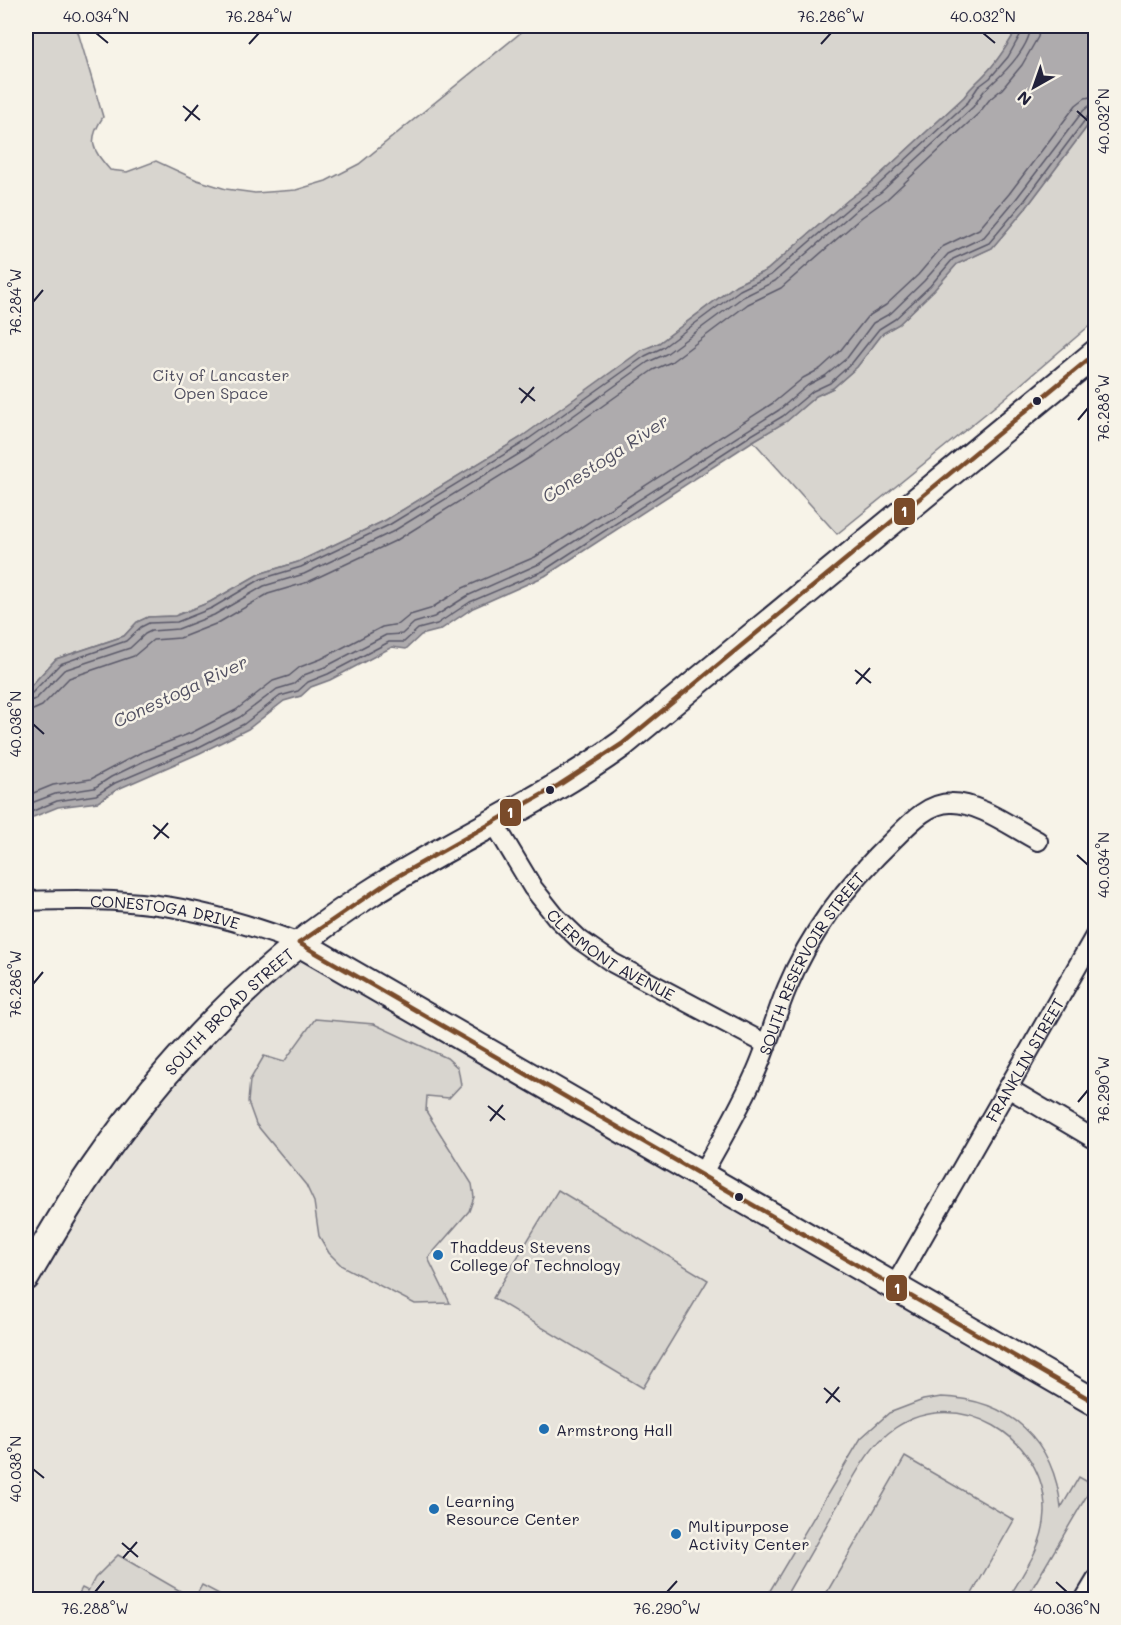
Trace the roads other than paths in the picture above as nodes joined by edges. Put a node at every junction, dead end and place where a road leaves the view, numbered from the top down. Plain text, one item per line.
1 (1095, 353) edge
2 (494, 823) junction
3 (1038, 841) dead end
4 (26, 902) edge
5 (1095, 934) edge
6 (300, 943) junction
7 (766, 1044) junction
8 (1008, 1088) junction
9 (1095, 1140) edge
10 (702, 1174) junction
11 (26, 1277) edge
12 (894, 1287) junction
13 (1095, 1403) edge
14 (1095, 1580) edge
15 (1084, 1599) edge

1 - 2 main road, SOUTH BROAD STREET
2 - 6 main road, SOUTH BROAD STREET
2 - 7 street, CLERMONT AVENUE
3 - 7 street, SOUTH RESERVOIR STREET
4 - 6 street, CONESTOGA DRIVE
5 - 8 street, FRANKLIN STREET
6 - 10 main road
6 - 11 main road, SOUTH BROAD STREET
7 - 10 street, SOUTH RESERVOIR STREET
8 - 9 street
8 - 12 street, FRANKLIN STREET
10 - 12 main road
12 - 13 main road
14 - 15 street

